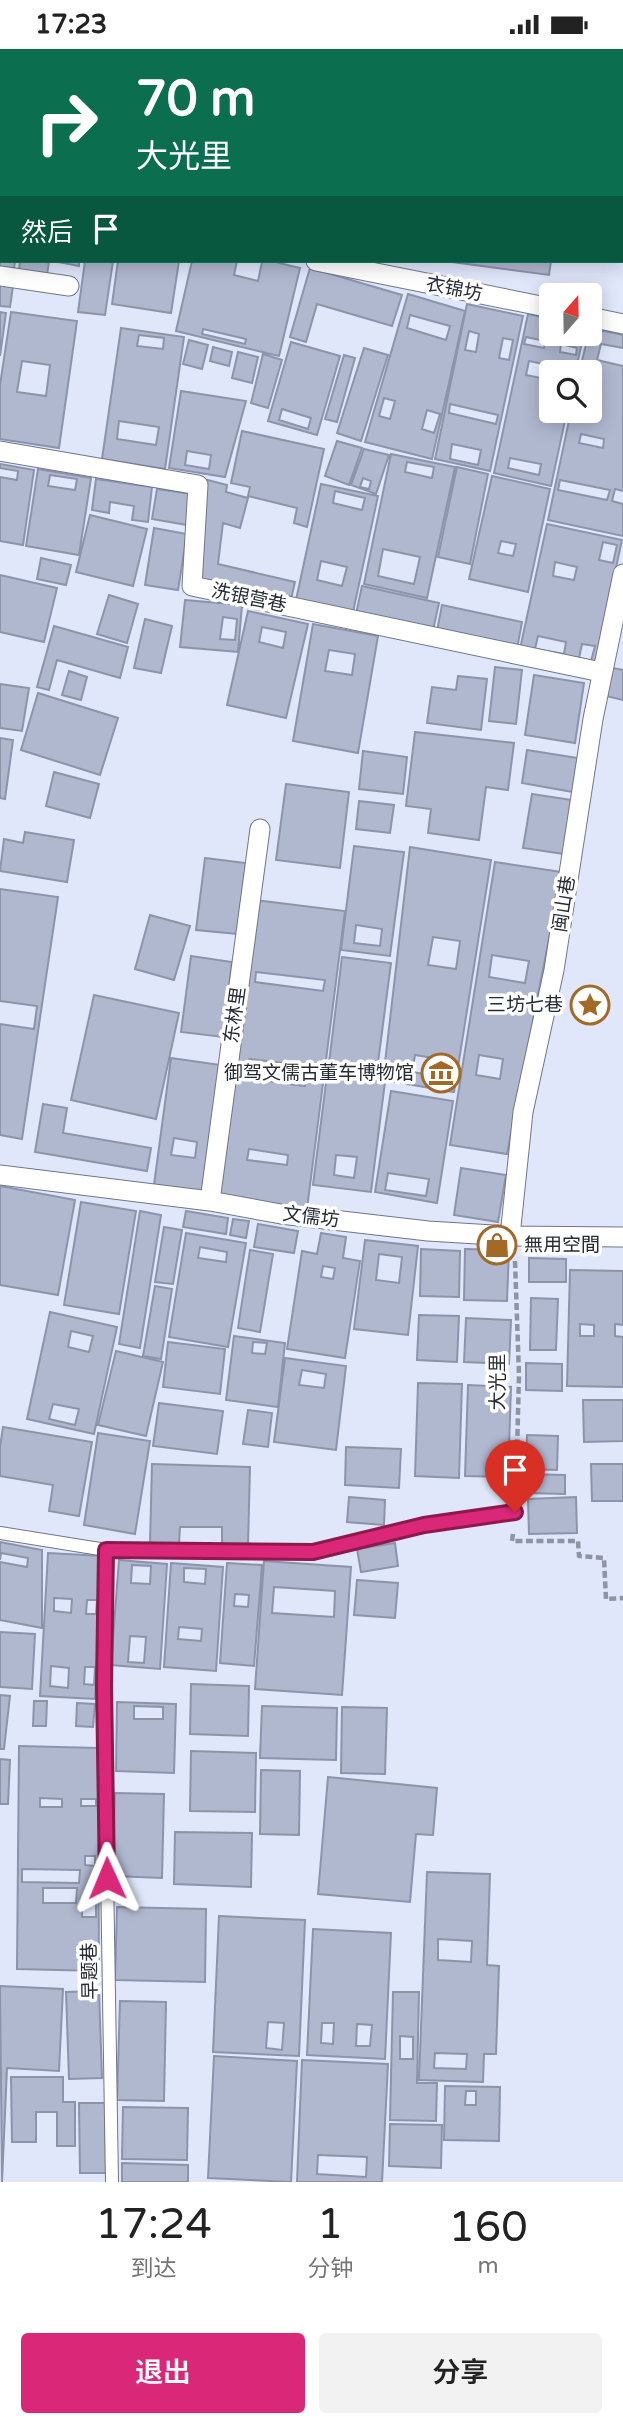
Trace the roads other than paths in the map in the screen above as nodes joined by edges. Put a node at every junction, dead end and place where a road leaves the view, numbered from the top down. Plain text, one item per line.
1 (326, 263) edge
2 (0, 276) edge
3 (69, 286) dead end
4 (539, 306) edge
5 (602, 320) edge
6 (623, 324) edge
7 (0, 451) edge
8 (623, 574) edge
9 (601, 673) junction
10 (260, 829) dead end
11 (0, 1175) edge
12 (210, 1201) junction
13 (510, 1236) junction
14 (623, 1237) edge
15 (515, 1512) road end
16 (0, 1533) edge
17 (106, 1550) junction
18 (112, 2182) edge

1 - 4 street, 衣锦坊
2 - 3 street
5 - 6 street
7 - 9 street, 洗银营巷
8 - 9 street, 闽山巷
9 - 13 street, 闽山巷
10 - 12 street, 东林里
11 - 12 street, 文儒坊
12 - 13 street, 文儒坊
13 - 14 street, 文儒坊
15 - 17 lane
16 - 17 lane
17 - 18 lane, 早题巷

